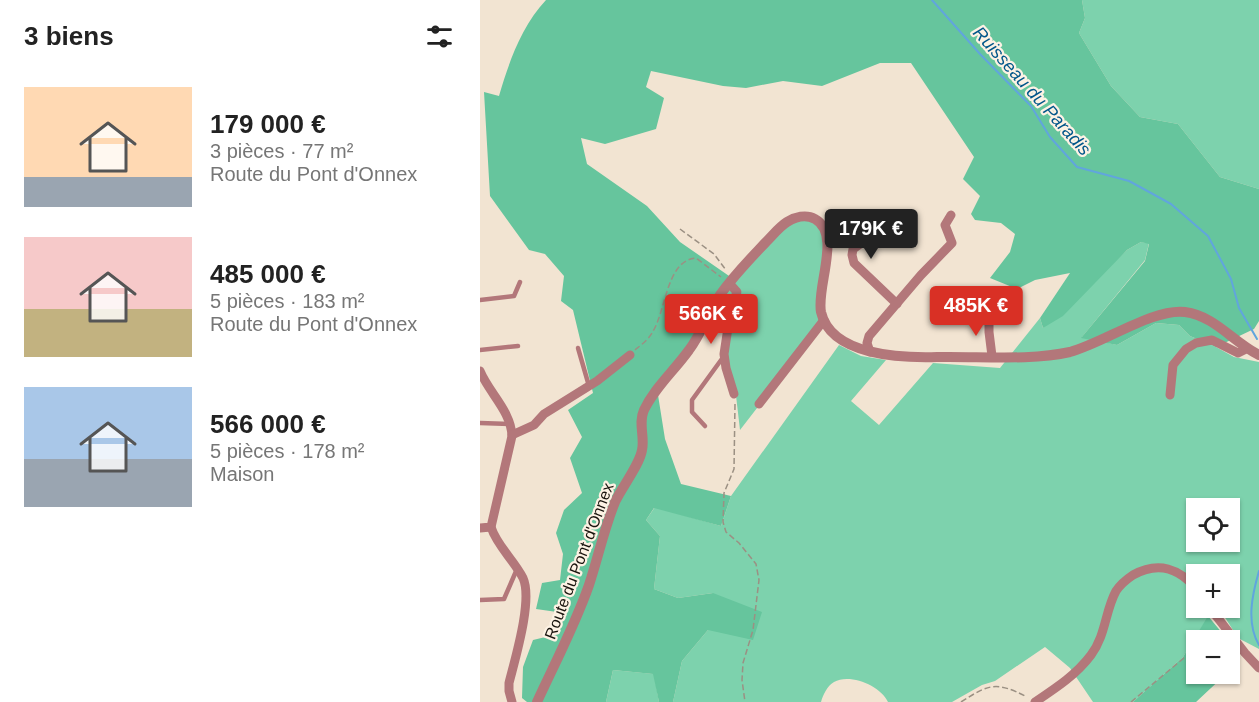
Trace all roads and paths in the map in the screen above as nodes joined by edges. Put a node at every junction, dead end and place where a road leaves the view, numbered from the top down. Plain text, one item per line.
1 (951, 215) dead end
2 (888, 220) dead end
3 (680, 229) dead end
4 (731, 280) junction
5 (520, 282) dead end
6 (480, 300) edge
7 (897, 304) junction
8 (989, 317) dead end
9 (824, 320) junction
10 (518, 346) dead end
11 (578, 348) dead end
12 (1246, 349) junction
13 (480, 350) edge
14 (870, 352) junction
15 (630, 355) joint
16 (1259, 355) edge
17 (724, 356) junction
18 (992, 356) junction
19 (480, 371) edge
20 (589, 386) junction
21 (734, 394) joint
22 (1170, 394) dead end
23 (759, 404) dead end
24 (480, 423) edge
25 (510, 424) junction
26 (705, 426) dead end
27 (512, 435) junction
28 (490, 527) junction
29 (480, 528) edge
30 (517, 569) junction
31 (1186, 578) edge
32 (480, 600) edge
33 (1218, 618) edge
34 (1186, 658) edge
35 (1259, 668) edge
36 (512, 702) edge
37 (537, 702) edge
38 (745, 702) edge
39 (961, 702) edge
40 (1035, 702) edge
41 (1131, 702) edge

1 - 7 street
2 - 7 street
3 - 4 path
4 - 9 street, Route du Pont d'Onnex
4 - 15 path
4 - 17 street
4 - 37 street, Route du Pont d'Onnex
5 - 6 lane
7 - 14 street
8 - 18 street
9 - 14 street
9 - 23 street
10 - 13 lane
11 - 20 lane
12 - 16 street
12 - 18 street
12 - 22 street
14 - 18 street
15 - 20 street
17 - 21 street
17 - 26 lane
19 - 25 street
20 - 27 street
21 - 38 path
24 - 25 lane
25 - 27 street
27 - 28 street
28 - 29 street
28 - 30 street
30 - 32 lane
30 - 36 street
31 - 40 street
33 - 35 street
34 - 41 path
39 - 40 path

